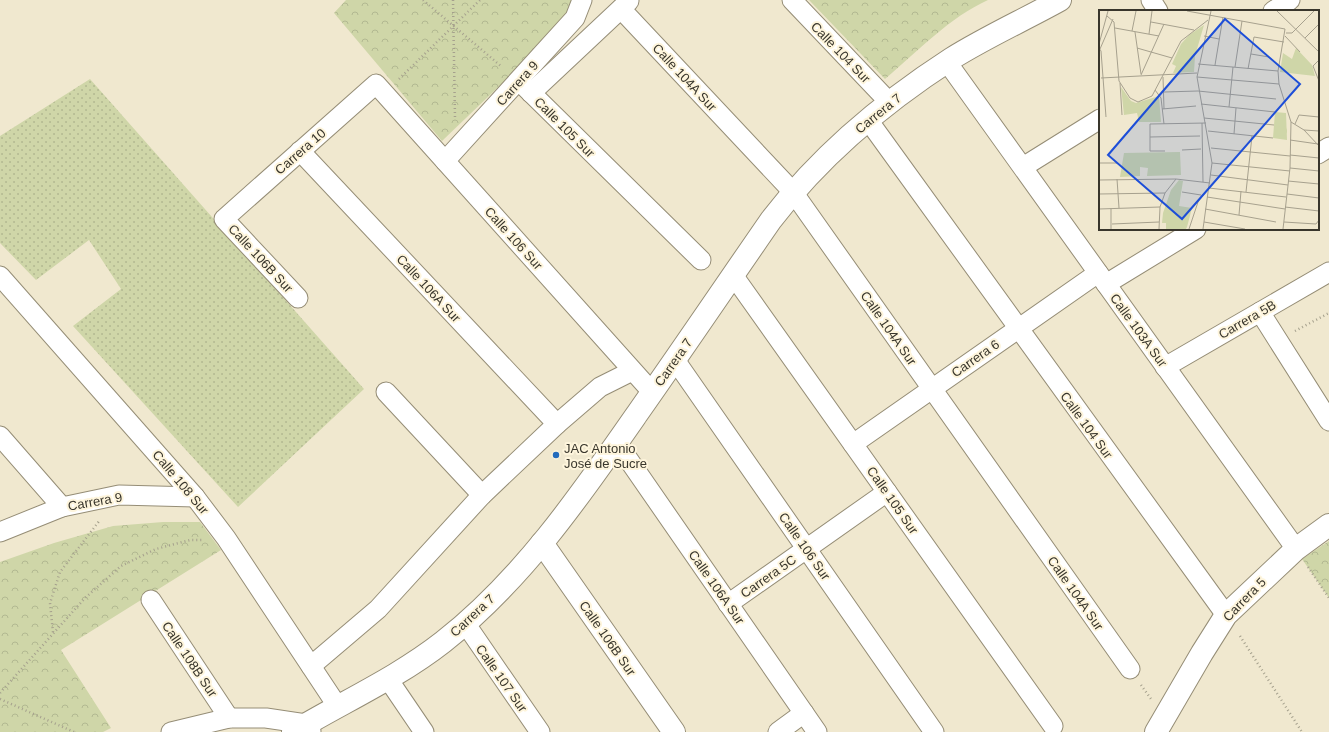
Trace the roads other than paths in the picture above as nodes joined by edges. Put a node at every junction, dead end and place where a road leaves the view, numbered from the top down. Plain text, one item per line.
1 (582, 0) edge
2 (792, 0) edge
3 (1060, 0) edge
4 (1151, 0) edge
5 (1290, 0) edge
6 (626, 5) edge
7 (1157, 10) edge
8 (1274, 10) edge
9 (948, 62) junction
10 (525, 87) junction
11 (380, 88) joint
12 (890, 103) junction
13 (868, 120) junction
14 (1099, 120) edge
15 (1329, 148) edge
16 (300, 151) junction
17 (1319, 153) edge
18 (450, 156) junction
19 (1023, 167) junction
20 (793, 192) junction
21 (224, 219) joint
22 (1194, 230) edge
23 (701, 260) dead end
24 (1329, 272) edge
25 (733, 274) junction
26 (0, 276) edge
27 (1102, 278) junction
28 (298, 298) dead end
29 (1260, 312) junction
30 (1017, 329) junction
31 (675, 360) junction
32 (1166, 367) junction
33 (632, 371) junction
34 (932, 389) junction
35 (386, 392) dead end
36 (652, 392) junction
37 (1329, 421) edge
38 (557, 424) junction
39 (0, 436) edge
40 (617, 443) junction
41 (853, 444) junction
42 (887, 492) junction
43 (482, 495) junction
44 (195, 497) junction
45 (62, 506) junction
46 (1329, 525) edge
47 (0, 532) edge
48 (542, 544) junction
49 (807, 549) junction
50 (1296, 549) junction
51 (151, 600) dead end
52 (728, 604) junction
53 (1226, 615) junction
54 (465, 623) junction
55 (311, 666) junction
56 (1130, 669) dead end
57 (388, 679) junction
58 (338, 707) junction
59 (804, 713) junction
60 (229, 718) junction
61 (1053, 726) dead end
62 (304, 729) edge
63 (171, 732) edge
64 (424, 732) edge
65 (540, 732) edge
66 (674, 732) edge
67 (778, 732) edge
68 (817, 732) edge
69 (934, 732) edge
70 (1156, 732) edge

1 - 10 street, Carrera 9
2 - 12 street, Calle 104 Sur
3 - 9 street, Carrera 7
4 - 7 street
5 - 8 street
6 - 10 street, Carrera 9
6 - 20 street, Calle 104A Sur
9 - 12 street, Carrera 7
9 - 19 street, Calle 103A Sur
10 - 18 street, Carrera 9
10 - 23 street, Calle 105 Sur
11 - 16 street, Carrera 10
11 - 18 street, Calle 106 Sur
12 - 13 street, Carrera 7
13 - 20 street, Carrera 7
13 - 30 street, Calle 104 Sur
14 - 19 street
15 - 17 street
16 - 21 street, Carrera 10
16 - 38 street, Calle 106A Sur
18 - 33 street, Calle 106 Sur
19 - 27 street, Calle 103A Sur
20 - 25 street, Carrera 7
20 - 34 street, Calle 104A Sur
21 - 28 street, Calle 106B Sur
22 - 27 street, Carrera 6
24 - 29 street, Carrera 5B
25 - 31 street, Carrera 7
25 - 41 street, Calle 105 Sur
26 - 44 street, Calle 108 Sur
27 - 30 street, Carrera 6
27 - 32 street, Calle 103A Sur
29 - 32 street, Carrera 5B
29 - 37 street
30 - 34 street, Carrera 6
30 - 53 street, Calle 104 Sur
31 - 36 street, Carrera 7
31 - 49 street, Calle 106 Sur
32 - 50 street, Calle 103A Sur
33 - 36 street, Calle 106 Sur
33 - 38 street
34 - 41 street, Carrera 6
34 - 56 street, Calle 104A Sur
35 - 43 street
36 - 40 street, Carrera 7
38 - 43 street
39 - 45 street
40 - 48 street, Carrera 7
40 - 52 street, Calle 106A Sur
41 - 42 street, Calle 105 Sur
42 - 49 street, Carrera 5C
42 - 61 street, Calle 105 Sur
43 - 55 street
44 - 45 street, Carrera 9
44 - 55 street, Calle 108 Sur
45 - 47 street, Carrera 9
46 - 50 street, Carrera 5
48 - 54 street, Carrera 7
48 - 66 street, Calle 106B Sur
49 - 52 street, Carrera 5C
49 - 69 street, Calle 106 Sur
50 - 53 street, Carrera 5
51 - 60 street, Calle 108B Sur
52 - 59 street, Calle 106A Sur
53 - 70 street, Carrera 5
54 - 57 street, Carrera 7
54 - 65 street, Calle 107 Sur
55 - 58 street, Calle 108 Sur
57 - 58 street, Carrera 7
57 - 64 street
58 - 62 street, Carrera 7
59 - 67 street
59 - 68 street, Calle 106A Sur
60 - 62 street
60 - 63 street

